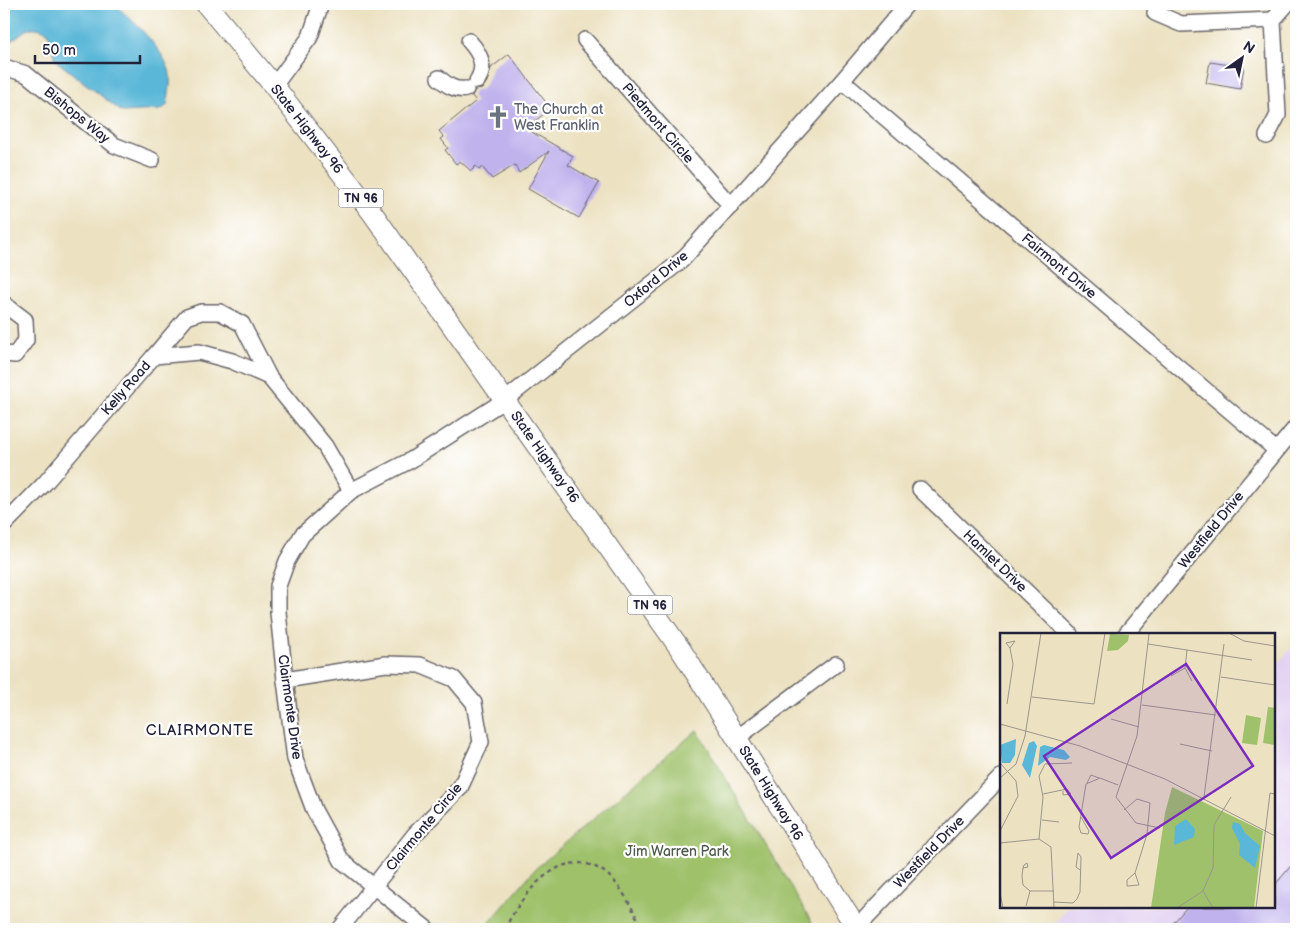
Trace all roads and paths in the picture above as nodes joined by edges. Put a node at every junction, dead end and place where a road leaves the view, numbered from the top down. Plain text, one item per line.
1 (206, 4) edge
2 (321, 4) edge
3 (907, 4) edge
4 (1287, 4) edge
5 (1155, 13) dead end
6 (1273, 20) junction
7 (585, 40) dead end
8 (469, 41) dead end
9 (4, 67) edge
10 (438, 78) dead end
11 (842, 81) junction
12 (274, 86) junction
13 (1267, 136) dead end
14 (152, 160) dead end
15 (731, 206) junction
16 (4, 304) edge
17 (4, 354) edge
18 (154, 356) junction
19 (268, 377) junction
20 (505, 400) junction
21 (1296, 427) edge
22 (1276, 450) junction
23 (920, 488) dead end
24 (351, 491) junction
25 (4, 525) edge
26 (1069, 633) edge
27 (1127, 633) edge
28 (836, 664) dead end
29 (285, 680) junction
30 (737, 738) junction
31 (1000, 777) edge
32 (375, 886) junction
33 (340, 929) edge
34 (427, 929) edge
35 (505, 929) edge
36 (643, 929) edge
37 (856, 929) edge

1 - 12 main road, State Highway 96 / TN 96
2 - 12 street
3 - 11 street, Oxford Drive
4 - 6 street
5 - 6 street
6 - 13 street
7 - 15 street, Piedmont Circle
8 - 10 street
9 - 14 street, Bishops Way
11 - 15 street, Oxford Drive
11 - 22 street, Fairmont Drive
12 - 20 main road, State Highway 96 / TN 96
15 - 20 street, Oxford Drive
16 - 17 street
18 - 19 street, Kelly Road
18 - 19 street
18 - 25 street, Kelly Road
19 - 24 street, Kelly Road
20 - 24 street, Oxford Drive
20 - 30 main road, State Highway 96 / TN 96
21 - 22 street, Westfield Drive
22 - 27 street, Westfield Drive
23 - 26 street, Hamlet Drive
24 - 29 street, Clairmonte Drive
28 - 30 street
29 - 32 street, Clairmonte Drive
29 - 32 street, Clairmonte Circle
30 - 37 main road, State Highway 96 / TN 96
31 - 37 street, Westfield Drive
32 - 33 street, Clairmonte Circle
32 - 34 street, Clairmonte Drive
35 - 36 path

